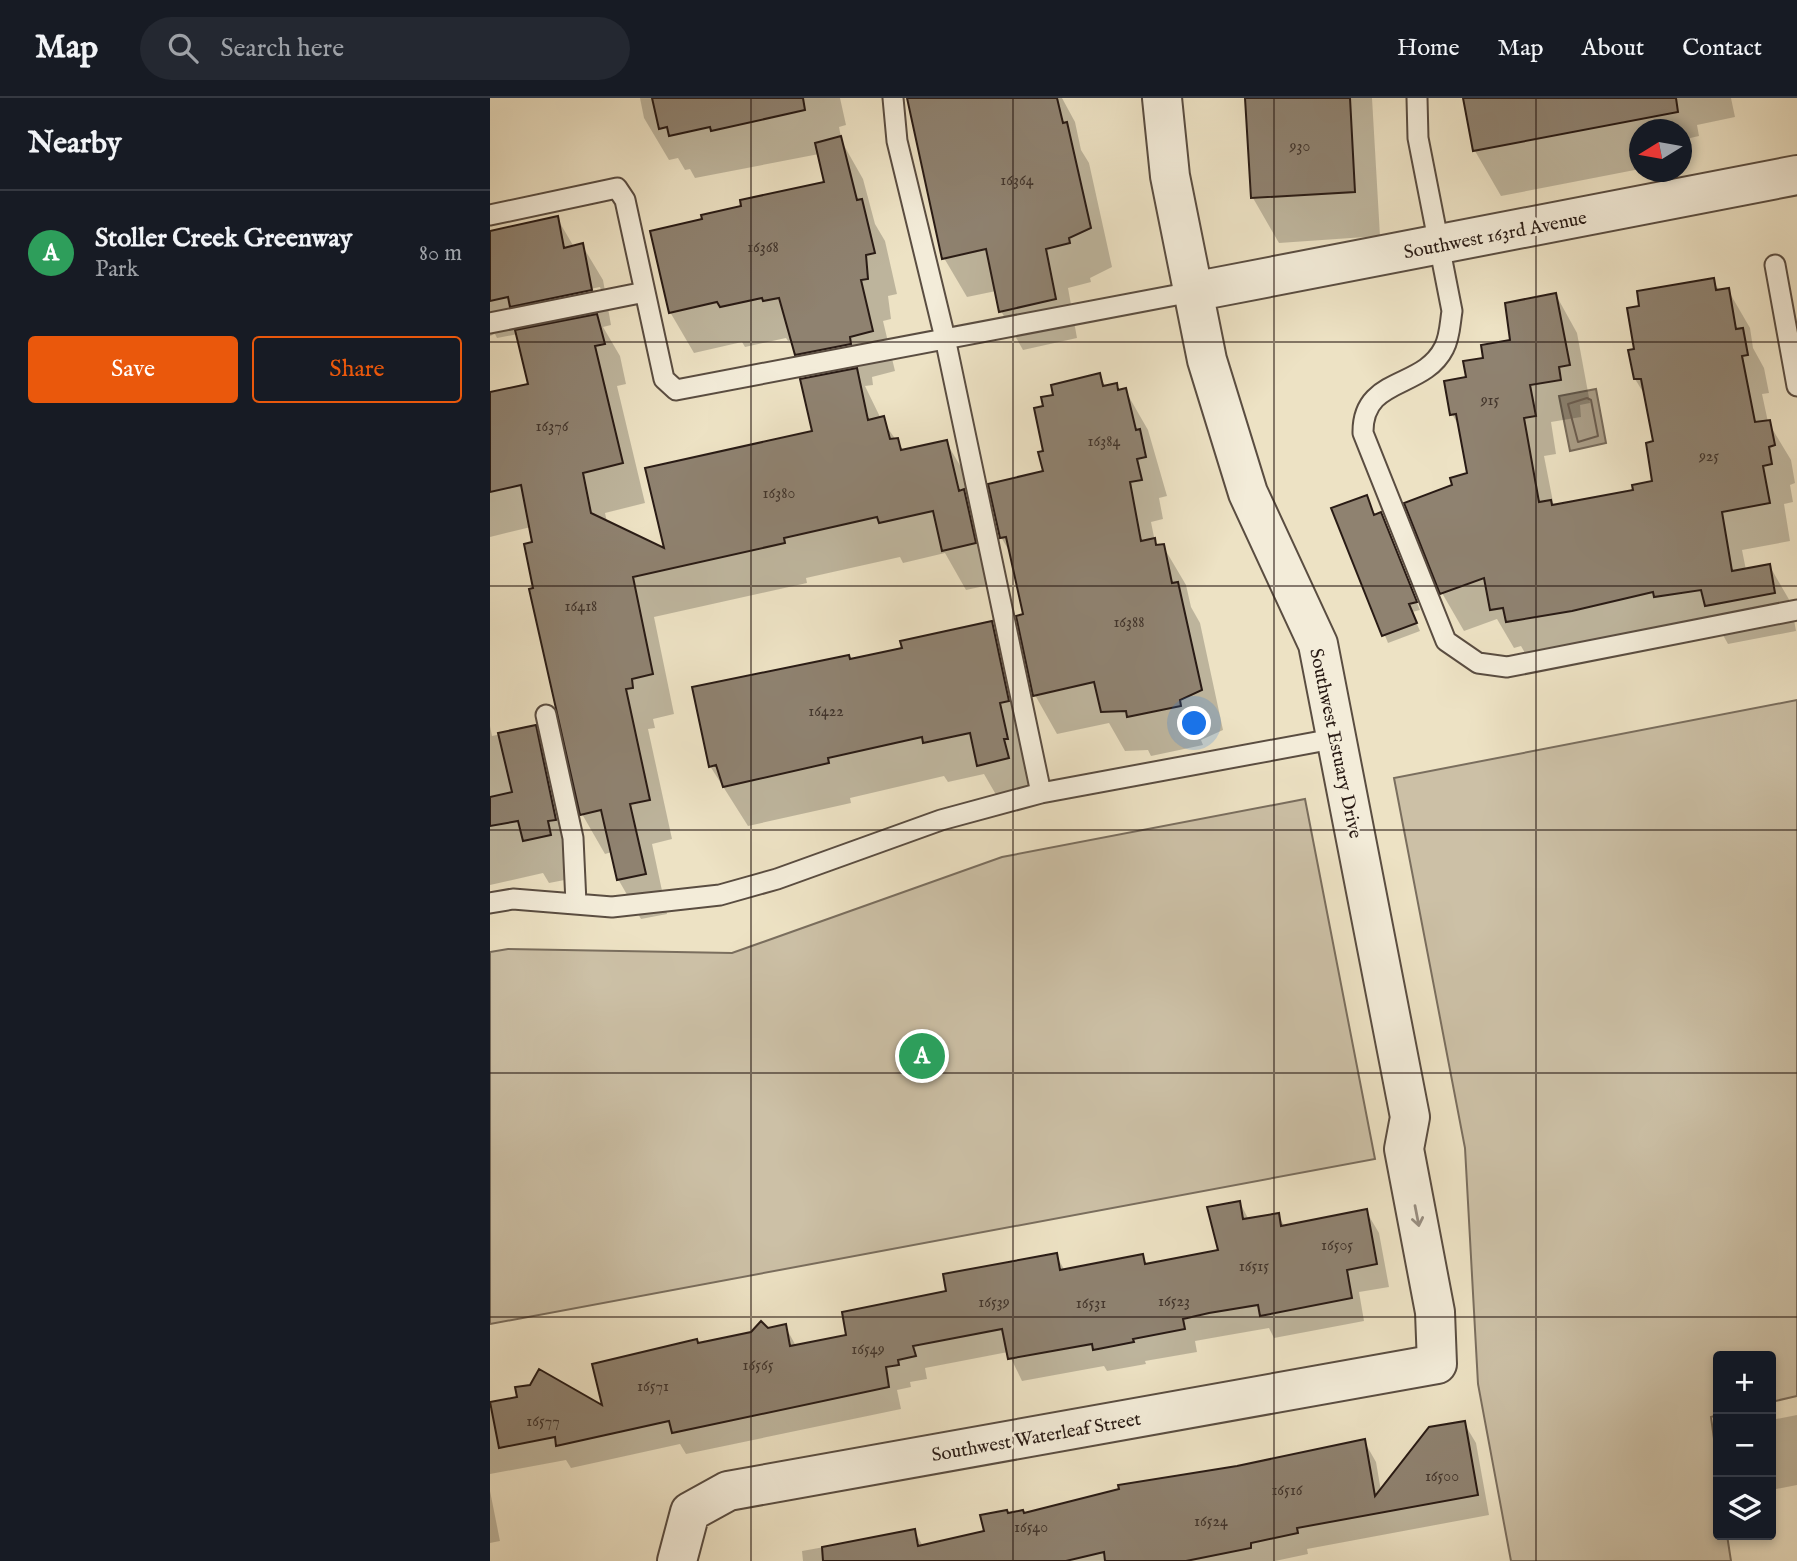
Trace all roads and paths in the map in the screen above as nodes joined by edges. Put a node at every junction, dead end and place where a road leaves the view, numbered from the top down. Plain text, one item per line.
1 (893, 98) edge
2 (1162, 98) edge
3 (1418, 98) edge
4 (1797, 175) edge
5 (490, 215) edge
6 (1439, 244) junction
7 (1775, 265) dead end
8 (646, 292) junction
9 (1192, 292) junction
10 (490, 323) edge
11 (945, 338) junction
12 (1797, 386) edge
13 (1797, 610) edge
14 (546, 715) dead end
15 (1338, 738) junction
16 (1041, 793) junction
17 (490, 902) edge
18 (576, 903) junction
19 (1437, 1364) joint
20 (677, 1561) edge

1 - 11 lane
2 - 9 street, Southwest Estuary Drive
3 - 6 lane
4 - 6 street, Southwest 163rd Avenue
5 - 8 lane
6 - 9 street, Southwest 163rd Avenue
6 - 13 lane
7 - 12 lane
8 - 10 lane
8 - 11 lane
9 - 11 lane
9 - 15 street, Southwest Estuary Drive
11 - 16 lane
14 - 18 lane
15 - 16 lane
15 -> 19 street, Southwest Estuary Drive
16 - 18 lane
17 - 18 lane
19 - 20 street, Southwest Waterleaf Street

